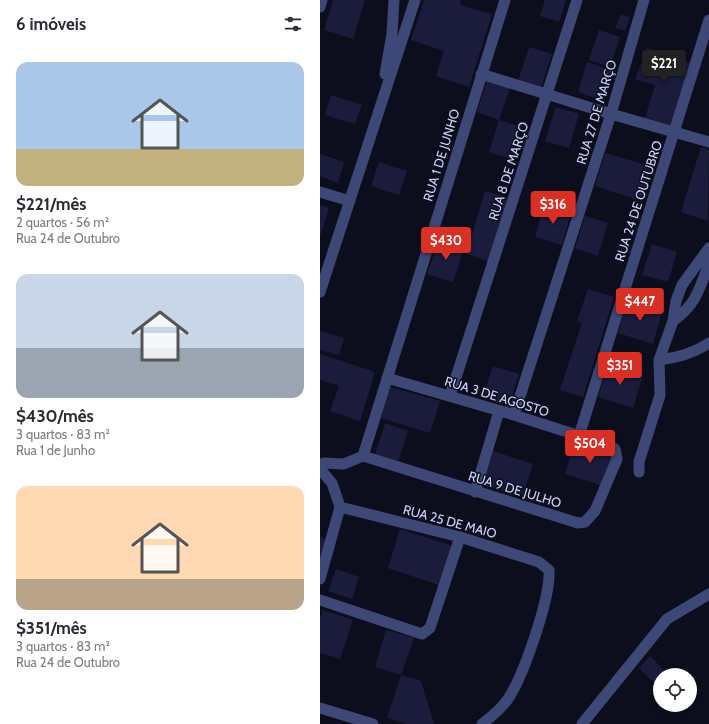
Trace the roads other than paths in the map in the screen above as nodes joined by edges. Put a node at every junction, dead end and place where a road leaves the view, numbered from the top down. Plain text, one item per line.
1 (322, 0) edge
2 (394, 0) edge
3 (415, 0) edge
4 (505, 0) edge
5 (577, 0) edge
6 (644, 0) edge
7 (320, 7) edge
8 (709, 20) edge
9 (481, 74) junction
10 (548, 95) junction
11 (379, 110) junction
12 (611, 114) junction
13 (675, 131) junction
14 (709, 142) edge
15 (320, 192) edge
16 (350, 201) junction
17 (709, 248) edge
18 (709, 263) edge
19 (320, 292) edge
20 (673, 321) junction
21 (709, 343) edge
22 (659, 360) junction
23 (387, 378) junction
24 (450, 396) junction
25 (499, 411) junction
26 (514, 415) junction
27 (578, 436) junction
28 (617, 454) joint
29 (363, 456) junction
30 (320, 465) edge
31 (320, 469) edge
32 (639, 472) dead end
33 (475, 492) junction
34 (340, 507) junction
35 (460, 537) junction
36 (320, 579) edge
37 (709, 594) edge
38 (320, 600) edge
39 (320, 708) edge
40 (373, 724) edge
41 (482, 724) edge
42 (582, 724) edge

1 - 7 street
2 - 11 street
3 - 11 street
4 - 9 street, RUA 1 DE JUNHO
5 - 10 street, RUA 8 DE MARÇO
6 - 12 street, RUA 27 DE MARÇO
8 - 13 street, RUA 24 DE OUTUBRO
9 - 10 street
9 - 23 street, RUA 1 DE JUNHO
10 - 12 street
10 - 24 street, RUA 8 DE MARÇO
11 - 16 street
12 - 13 street
12 - 26 street, RUA 27 DE MARÇO
13 - 14 street
13 - 27 street, RUA 24 DE OUTUBRO
15 - 16 street
16 - 19 street
17 - 20 street
18 - 20 street
20 - 22 street
21 - 22 street
22 - 32 street
23 - 24 street, RUA 3 DE AGOSTO
23 - 29 street, RUA 1 DE JUNHO
24 - 25 street, RUA 3 DE AGOSTO
25 - 26 street, RUA 3 DE AGOSTO
25 - 33 street
26 - 27 street, RUA 3 DE AGOSTO
27 - 28 street, RUA 3 DE AGOSTO
28 - 33 street, RUA 9 DE JULHO
29 - 30 street
29 - 33 street, RUA 9 DE JULHO
31 - 34 street
34 - 35 street, RUA 25 DE MAIO
34 - 36 street
35 - 38 street
35 - 41 street, RUA 25 DE MAIO
37 - 42 street
39 - 40 street

